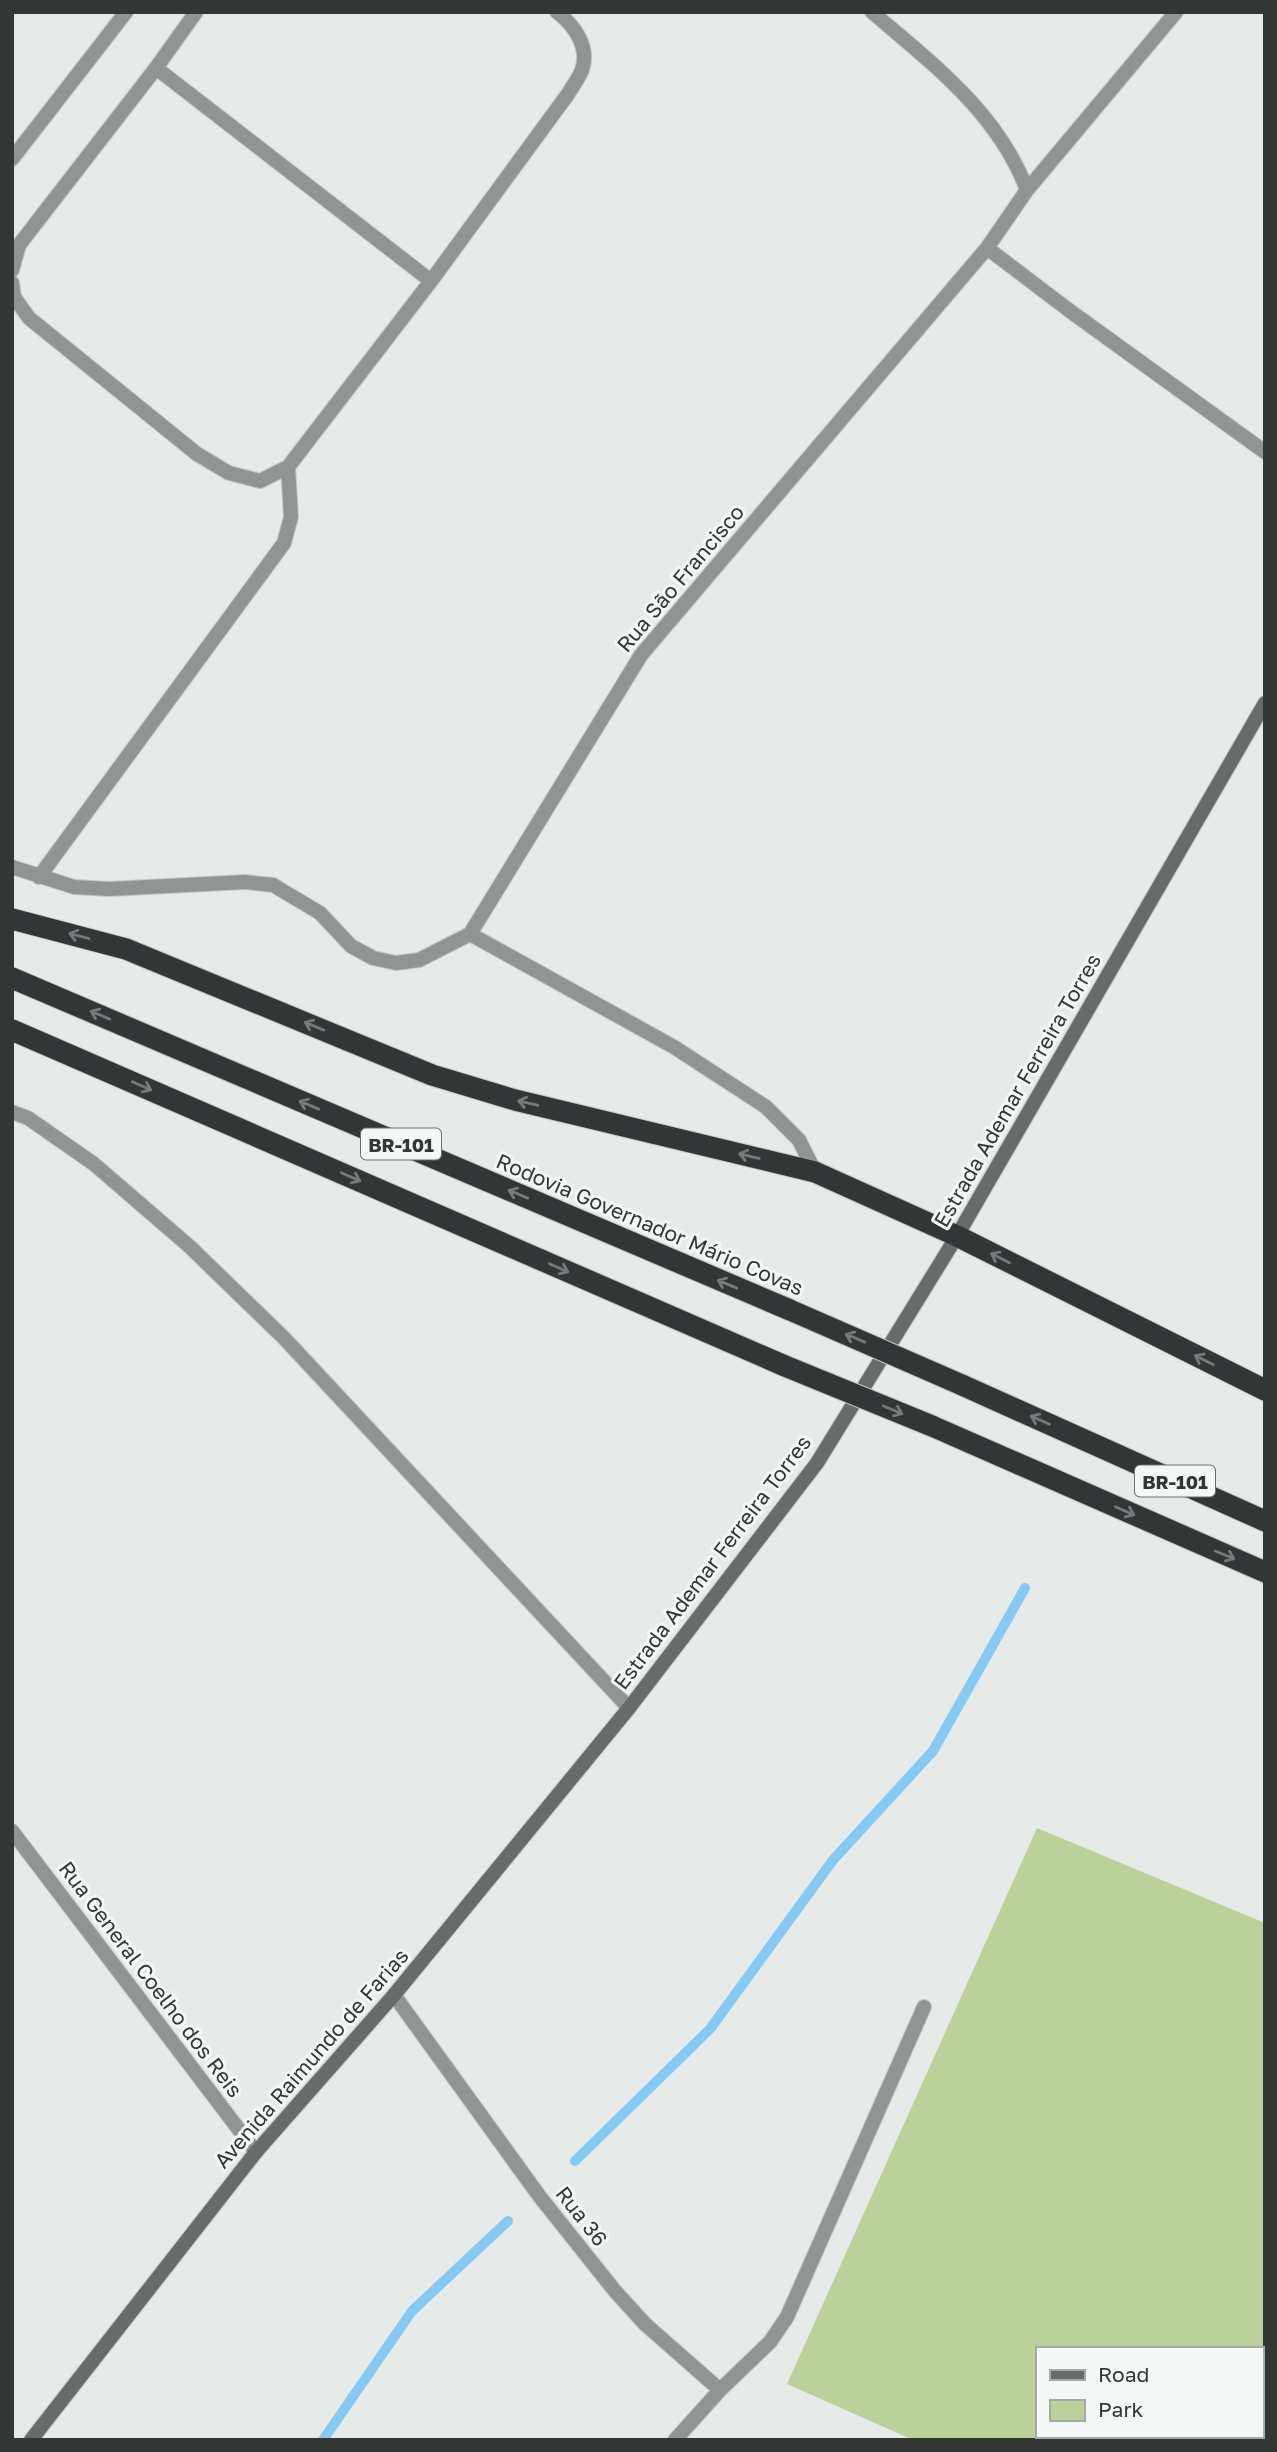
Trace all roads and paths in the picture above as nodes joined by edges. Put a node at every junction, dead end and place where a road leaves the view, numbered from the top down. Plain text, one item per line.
1 (126, 12) edge
2 (196, 12) edge
3 (556, 12) edge
4 (872, 12) edge
5 (1176, 12) edge
6 (156, 68) junction
7 (12, 159) edge
8 (1027, 190) junction
9 (987, 248) junction
10 (12, 270) edge
11 (430, 281) junction
12 (12, 283) edge
13 (1265, 452) edge
14 (288, 467) junction
15 (1265, 703) edge
16 (12, 867) edge
17 (39, 877) junction
18 (12, 919) edge
19 (470, 934) junction
20 (12, 978) edge
21 (12, 1030) edge
22 (12, 1112) edge
23 (815, 1172) junction
24 (957, 1236) junction
25 (1265, 1390) edge
26 (1257, 1518) edge
27 (1265, 1572) edge
28 (629, 1708) junction
29 (12, 1831) edge
30 (394, 1995) junction
31 (924, 2007) dead end
32 (256, 2151) junction
33 (720, 2390) junction
34 (31, 2440) edge
35 (675, 2440) edge

1 - 7 street
2 - 6 street
3 - 11 street
4 - 8 street
5 - 8 street, Rua São Francisco
6 - 10 street
6 - 11 street
8 - 9 street, Rua São Francisco
9 - 13 street
9 - 19 street, Rua São Francisco
11 - 14 street
12 - 14 street
14 - 17 street
15 - 24 street, Estrada Ademar Ferreira Torres
16 - 17 street
17 - 19 street
23 -> 18 highway
19 - 23 street
26 -> 20 highway, Rodovia Governador Mário Covas / BR-101, bridge
21 -> 27 highway, BR-101, bridge
22 - 28 street, Estrada Ademar Ferreira Torres
23 - 24 highway
25 -> 24 highway
24 - 28 street, Estrada Ademar Ferreira Torres
28 - 30 street, Avenida Raimundo de Farias
29 - 32 street, Rua General Coelho dos Reis
30 - 32 street, Avenida Raimundo de Farias
30 - 33 street, Rua 36
31 - 33 street
32 - 34 street, Avenida Raimundo de Farias
33 - 35 street

